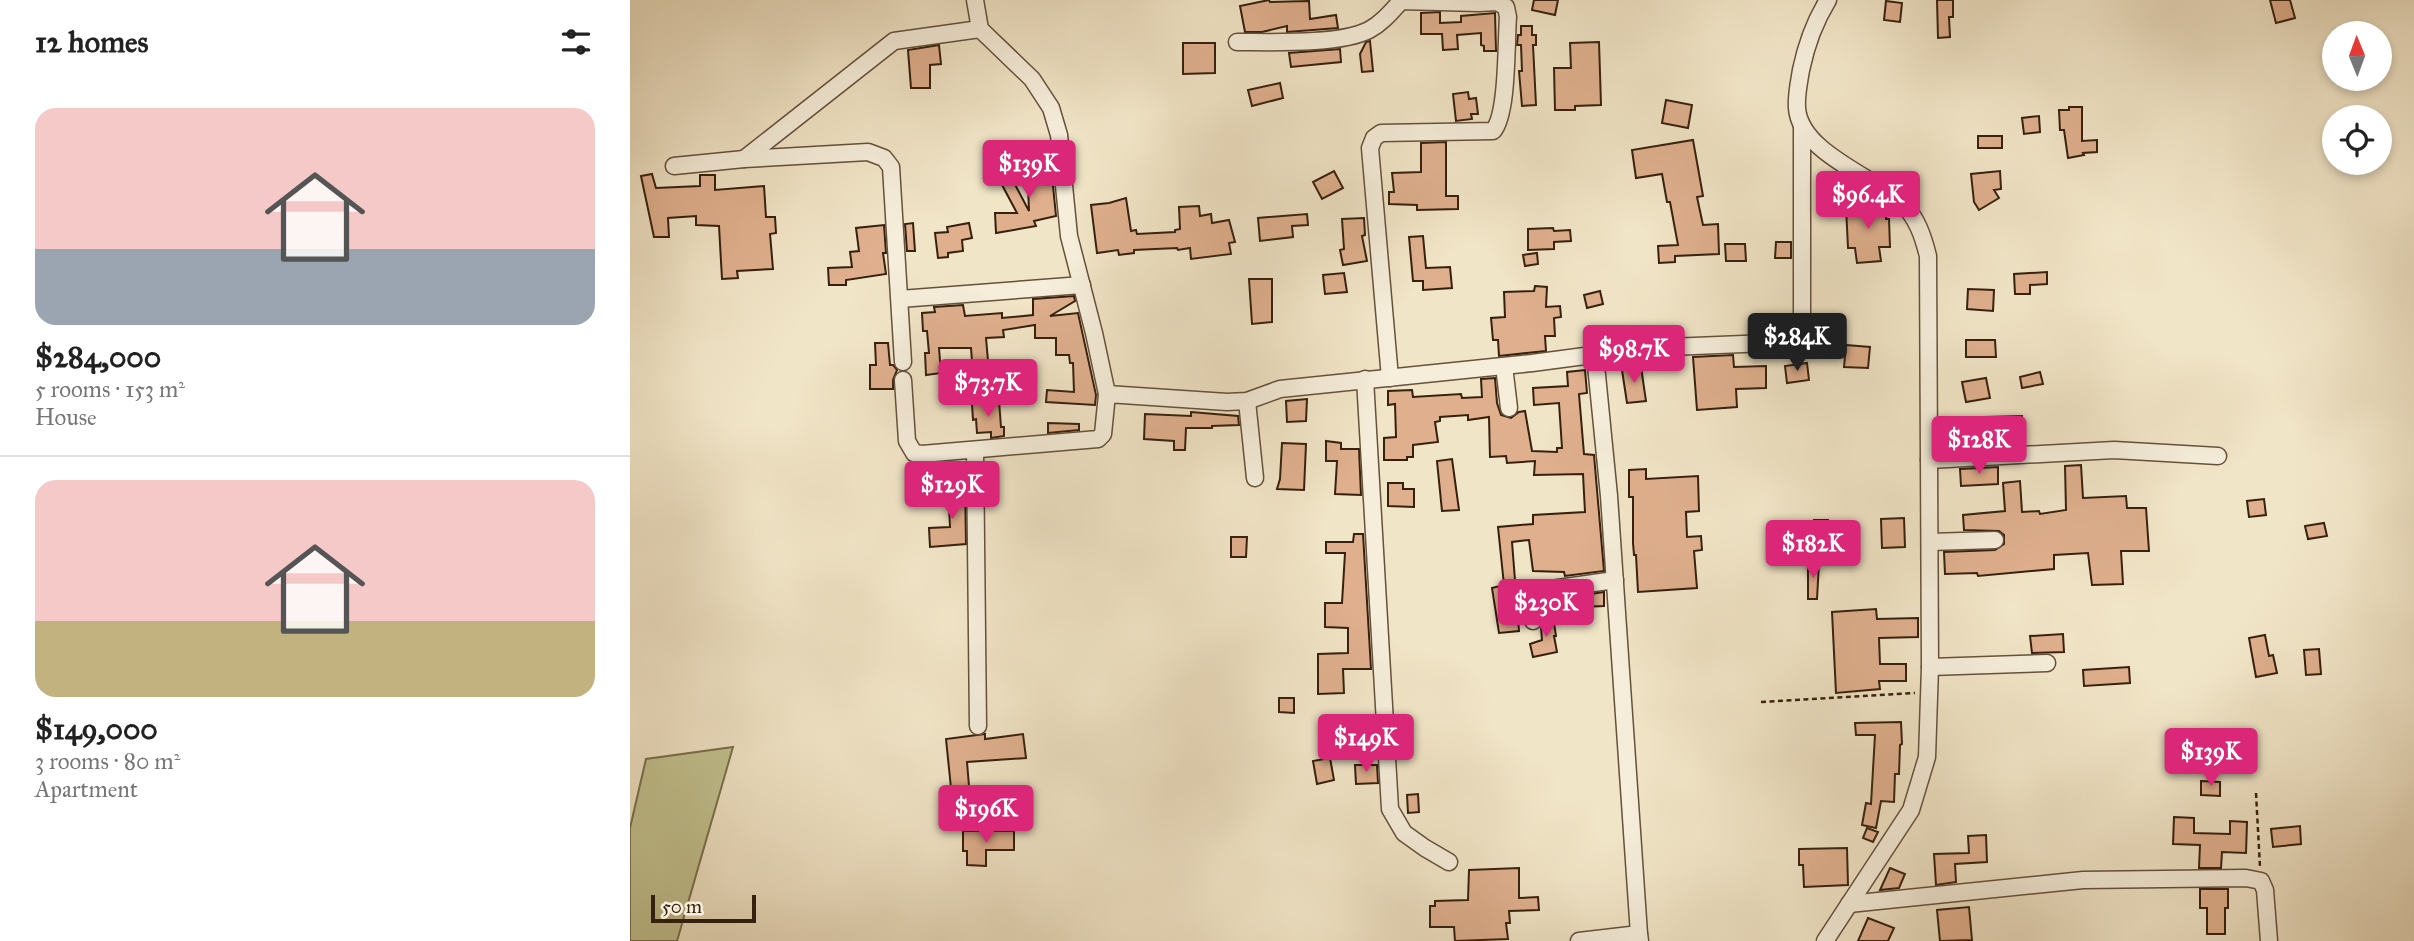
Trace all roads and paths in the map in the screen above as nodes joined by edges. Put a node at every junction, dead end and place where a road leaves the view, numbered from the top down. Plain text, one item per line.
1 (975, 0) edge
2 (1828, 0) edge
3 (1401, 1) edge
4 (980, 29) junction
5 (1237, 42) dead end
6 (1802, 126) junction
7 (744, 159) junction
8 (674, 166) dead end
9 (1082, 285) junction
10 (900, 299) junction
11 (1802, 340) junction
12 (1836, 345) dead end
13 (1595, 355) junction
14 (903, 362) dead end
15 (1504, 366) junction
16 (1390, 378) junction
17 (1365, 379) junction
18 (903, 380) dead end
19 (1107, 394) junction
20 (1247, 401) junction
21 (1509, 408) dead end
22 (975, 450) junction
23 (2218, 456) dead end
24 (1929, 460) junction
25 (1255, 478) dead end
26 (1995, 540) dead end
27 (1930, 541) junction
28 (1615, 580) junction
29 (1533, 621) dead end
30 (2047, 663) dead end
31 (1930, 667) junction
32 (1916, 693) dead end
33 (1761, 702) dead end
34 (978, 726) dead end
35 (2256, 793) dead end
36 (1449, 862) dead end
37 (2261, 881) junction
38 (1849, 904) junction
39 (1639, 937) edge
40 (1579, 941) edge
41 (1825, 941) edge
42 (2269, 941) edge

1 - 4 street
2 - 6 street
3 - 5 street
3 - 16 street
4 - 7 street
4 - 9 street
6 - 11 street
6 - 24 street
7 - 8 street
7 - 10 street
9 - 10 street
9 - 19 street
10 - 14 street
11 - 12 street
11 - 13 street
13 - 15 street
13 - 28 street
15 - 16 street
15 - 21 street
16 - 17 street
17 - 20 street
17 - 36 street
18 - 22 street
19 - 20 street
19 - 22 street
20 - 25 street
22 - 34 street
23 - 24 street
24 - 27 street
26 - 27 street
27 - 31 street
28 - 29 street
28 - 39 street
30 - 31 street
31 - 38 street
32 - 33 path
35 - 37 path
37 - 38 street
37 - 42 street
38 - 41 street
39 - 40 street

